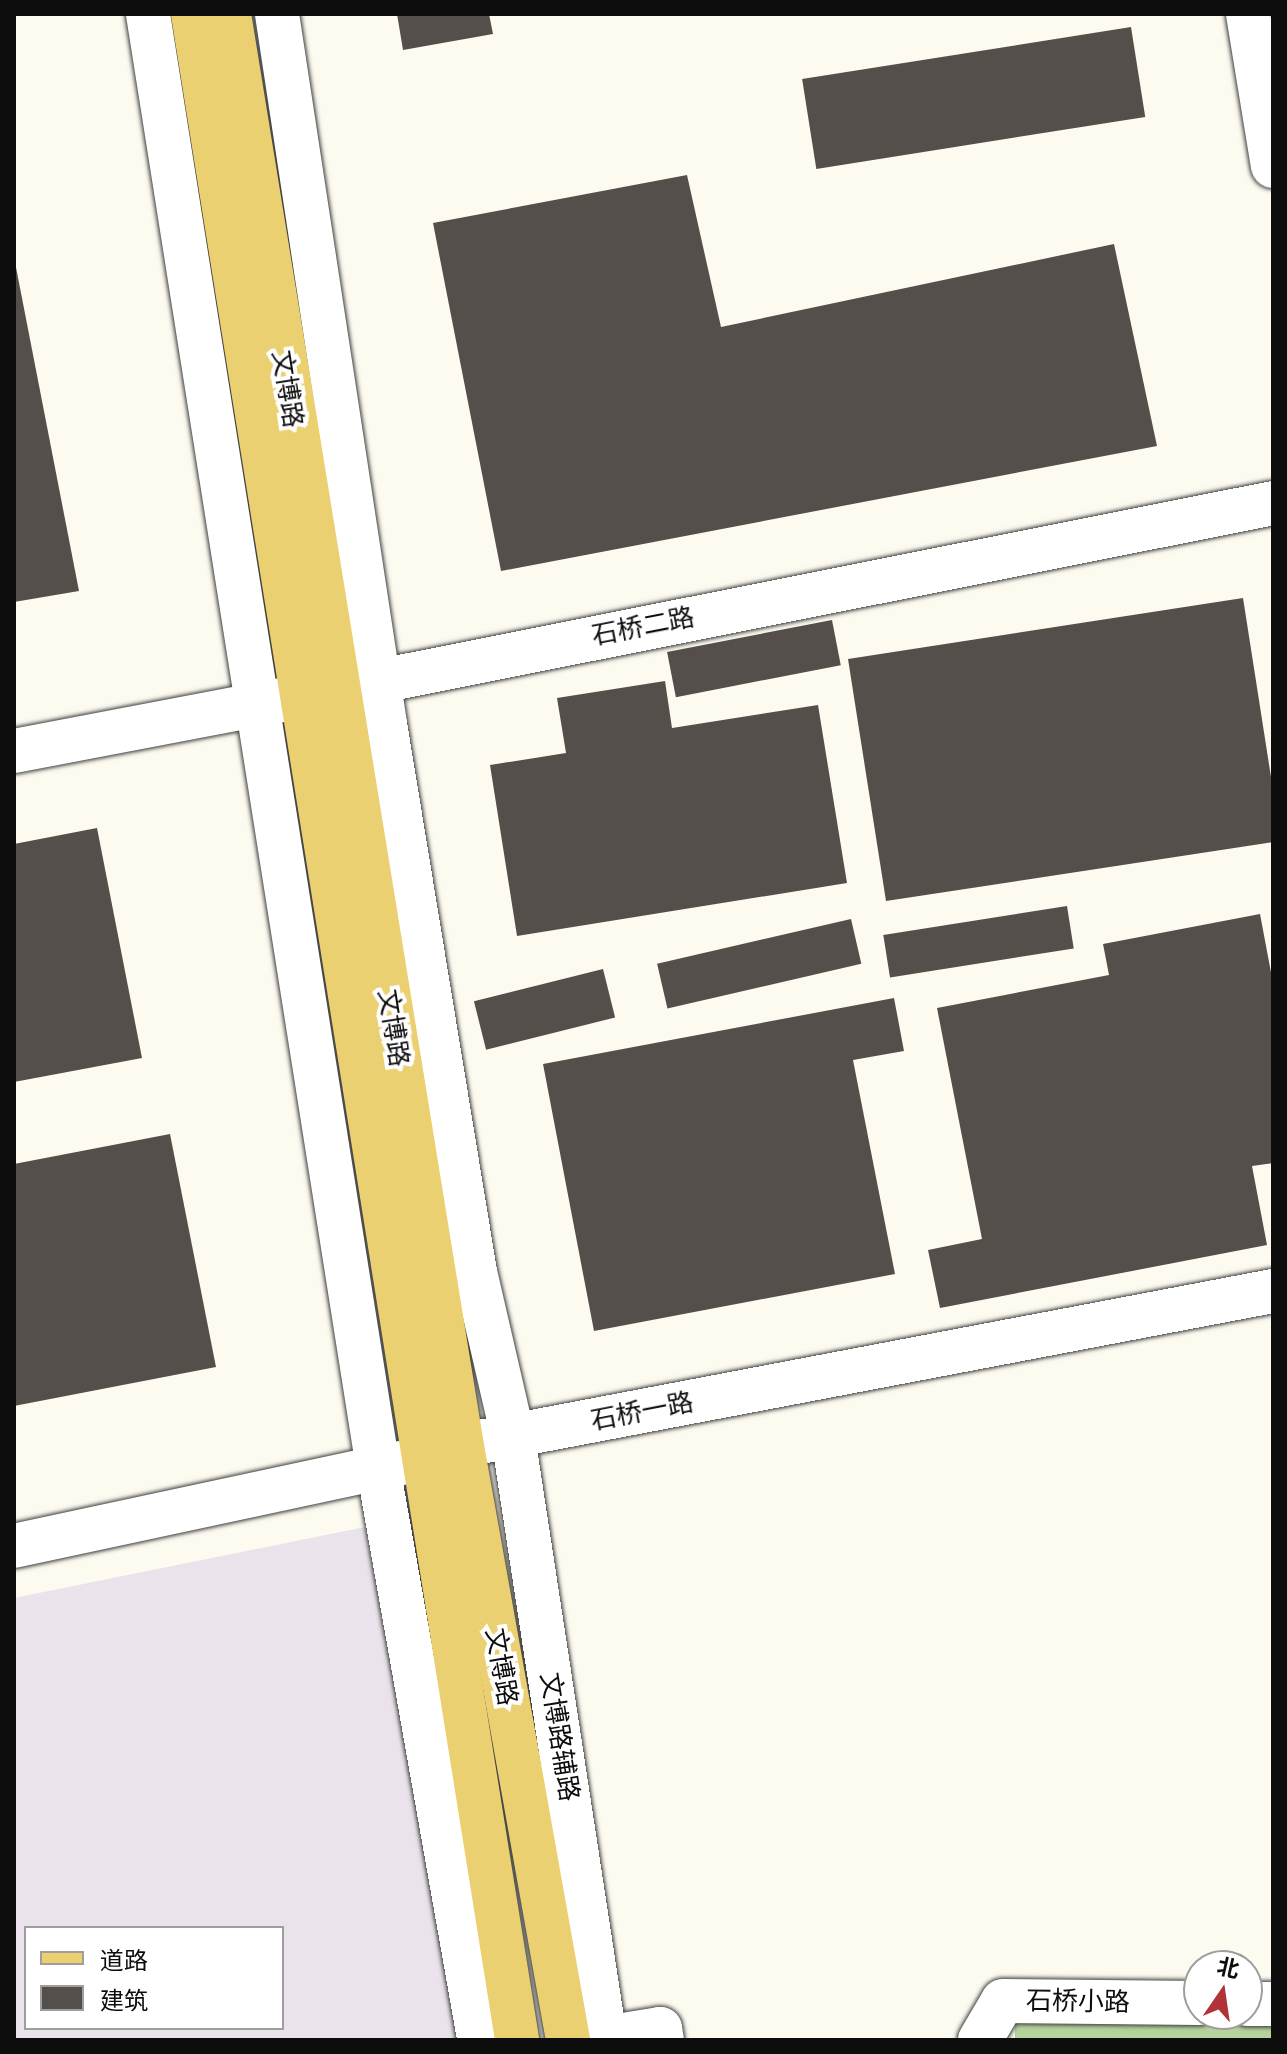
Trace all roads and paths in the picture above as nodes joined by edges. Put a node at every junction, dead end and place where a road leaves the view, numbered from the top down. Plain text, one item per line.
1 (148, 14) edge
2 (193, 14) edge
3 (229, 14) edge
4 (277, 14) edge
5 (1248, 14) edge
6 (1267, 91) edge
7 (1273, 166) edge
8 (1273, 503) edge
9 (339, 689) junction
10 (258, 704) junction
11 (14, 751) edge
12 (1273, 1291) edge
13 (513, 1437) junction
14 (443, 1452) junction
15 (378, 1467) junction
16 (14, 1546) edge
17 (1183, 2003) edge
18 (498, 2039) edge
19 (586, 2039) edge
20 (662, 2040) edge
21 (980, 2040) edge

1 - 10 street
2 - 9 main road, 文博路
3 - 9 main road, 文博路
4 - 9 street, 文博路辅路
5 - 6 street
6 - 7 street
8 - 9 street, 石桥二路
9 - 10 street, 石桥二路
9 - 13 street, 文博路辅路
9 - 14 main road, 文博路
10 - 11 street, 石桥二路
10 - 15 street
12 - 13 street, 石桥一路
13 - 14 street, 石桥一路
13 - 19 street, 文博路辅路
14 - 15 street, 石桥一路
14 - 18 main road
14 - 19 main road, 文博路
15 - 16 street, 石桥一路
15 - 18 street
17 - 21 street, 石桥小路
19 - 20 street

